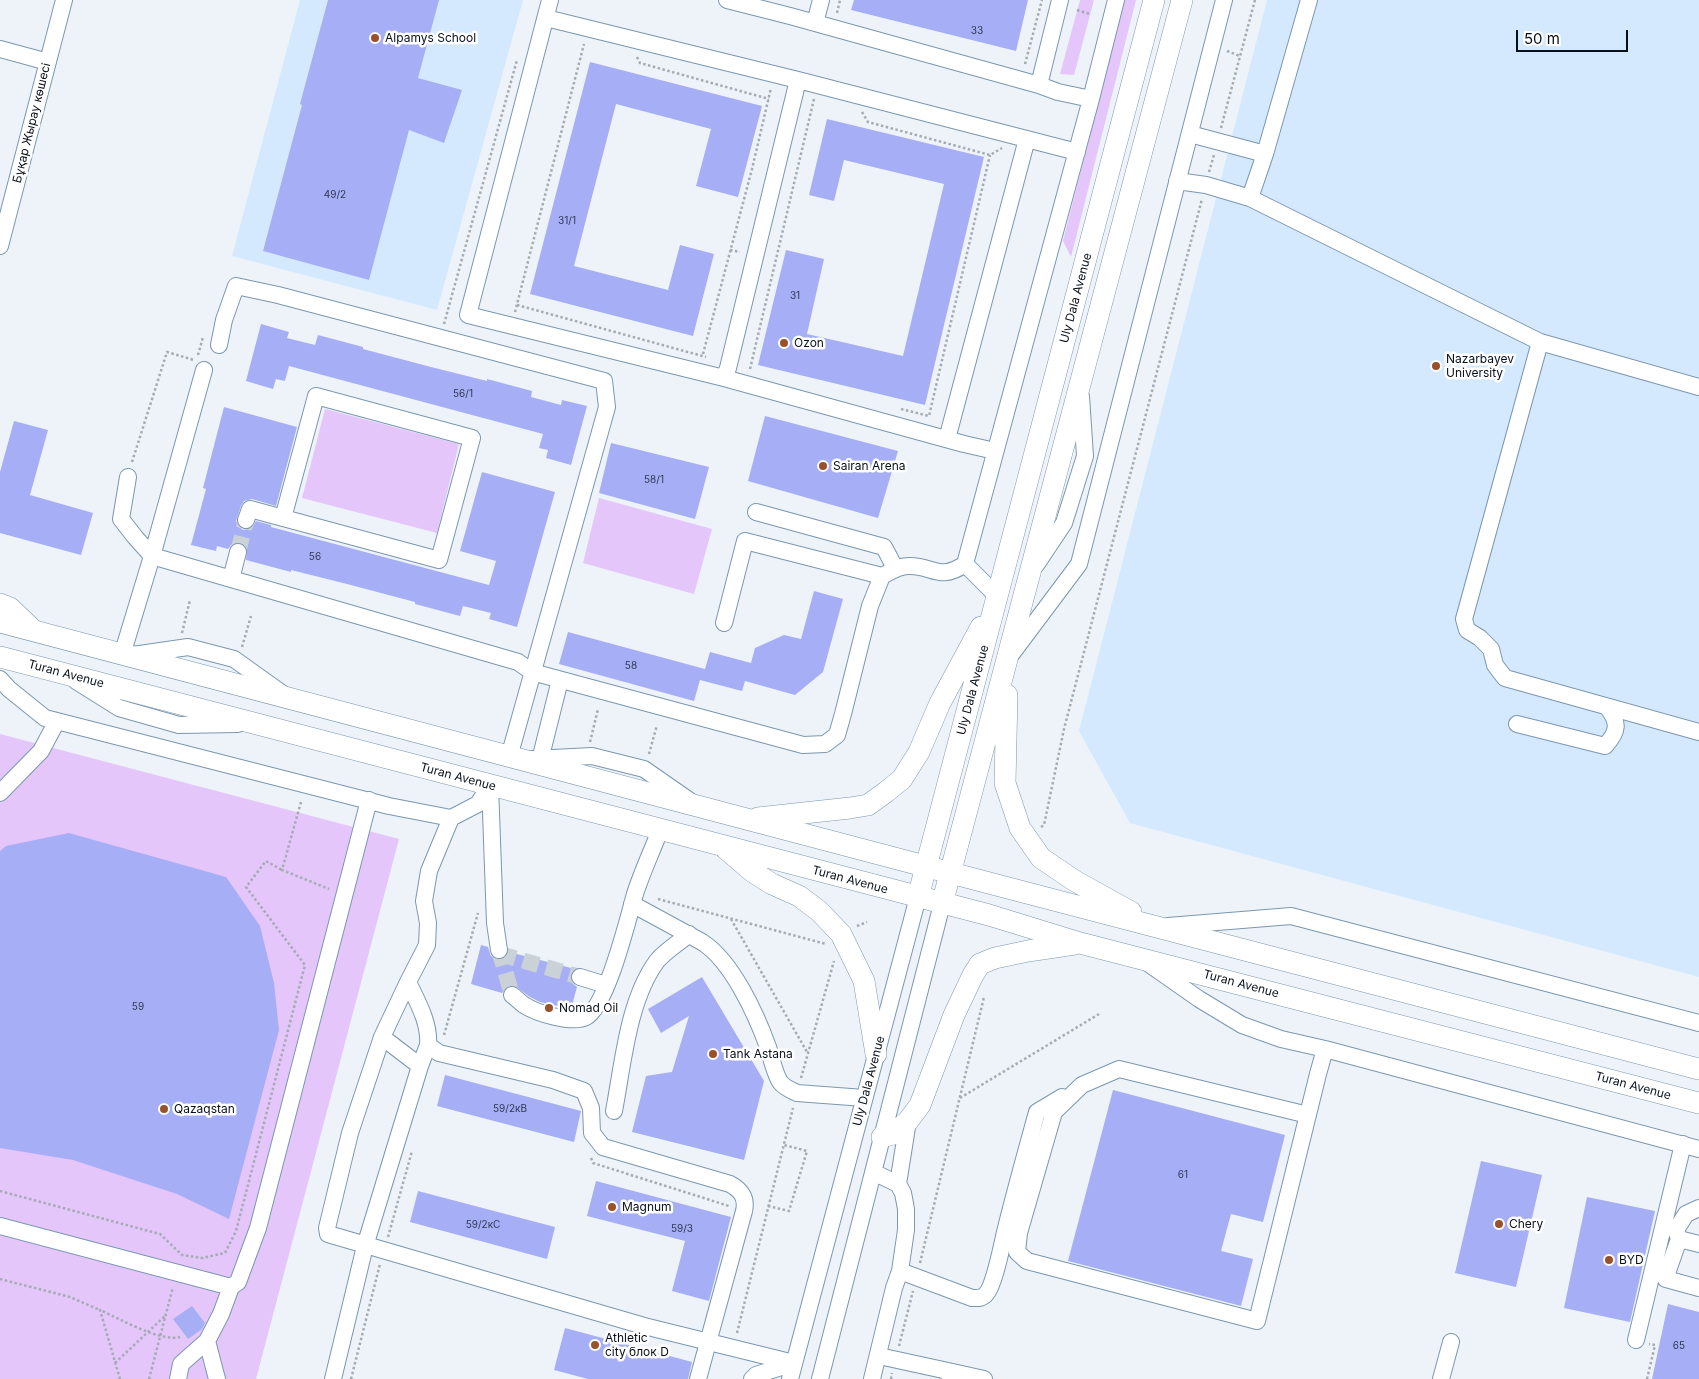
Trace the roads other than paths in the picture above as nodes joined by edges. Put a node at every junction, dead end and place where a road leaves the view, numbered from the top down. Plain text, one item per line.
1 (64, 0) edge
2 (550, 0) edge
3 (727, 0) edge
4 (821, 0) edge
5 (1060, 0) edge
6 (1116, 0) edge
7 (1154, 0) edge
8 (1182, 0) edge
9 (1224, 0) edge
10 (1309, 0) edge
11 (546, 18) junction
12 (816, 23) junction
13 (0, 49) edge
14 (48, 62) junction
15 (1039, 85) junction
16 (797, 87) junction
17 (1091, 99) junction
18 (1190, 134) junction
19 (1025, 145) junction
20 (1077, 152) junction
21 (1265, 154) junction
22 (1178, 181) junction
23 (1250, 198) junction
24 (0, 246) edge
25 (1540, 342) junction
26 (219, 345) dead end
27 (204, 370) dead end
28 (726, 373) junction
29 (1699, 386) edge
30 (947, 439) junction
31 (995, 451) junction
32 (128, 477) road end
33 (756, 512) dead end
34 (283, 518) junction
35 (246, 520) dead end
36 (238, 552) tunnel mouth
37 (152, 556) junction
38 (965, 564) junction
39 (889, 572) junction
40 (231, 578) junction
41 (997, 596) junction
42 (0, 604) edge
43 (0, 622) edge
44 (724, 623) dead end
45 (34, 630) junction
46 (125, 656) junction
47 (0, 657) edge
48 (1007, 660) junction
49 (532, 672) junction
50 (0, 679) edge
51 (560, 680) junction
52 (1607, 706) junction
53 (58, 721) junction
54 (1516, 724) dead end
55 (1699, 732) edge
56 (527, 760) junction
57 (490, 785) junction
58 (0, 792) edge
59 (369, 800) junction
60 (451, 818) junction
61 (745, 819) junction
62 (660, 830) junction
63 (722, 846) junction
64 (926, 867) junction
65 (951, 873) junction
66 (918, 897) junction
67 (634, 898) junction
68 (942, 904) junction
69 (1157, 927) junction
70 (689, 934) junction
71 (1080, 943) junction
72 (499, 950) tunnel mouth
73 (1141, 959) junction
74 (580, 976) tunnel mouth
75 (408, 982) junction
76 (606, 985) junction
77 (512, 995) tunnel mouth
78 (1699, 1023) edge
79 (382, 1037) junction
80 (428, 1045) junction
81 (1325, 1049) junction
82 (876, 1054) junction
83 (420, 1066) junction
84 (1699, 1069) edge
85 (1082, 1085) junction
86 (864, 1098) junction
87 (1699, 1104) edge
88 (614, 1111) dead end
89 (1308, 1115) junction
90 (908, 1121) junction
91 (882, 1137) junction
92 (1683, 1144) junction
93 (1699, 1149) edge
94 (873, 1172) junction
95 (898, 1184) junction
96 (1699, 1208) edge
97 (0, 1226) edge
98 (1679, 1239) junction
99 (1699, 1244) edge
100 (365, 1246) junction
101 (900, 1271) junction
102 (231, 1287) junction
103 (1699, 1288) edge
104 (1636, 1340) road end
105 (208, 1341) junction
106 (707, 1341) junction
107 (1451, 1342) dead end
108 (879, 1356) junction
109 (792, 1371) edge
110 (949, 1375) edge
111 (178, 1379) edge
112 (217, 1379) edge
113 (333, 1379) edge
114 (698, 1379) edge
115 (752, 1379) edge
116 (820, 1379) edge
117 (872, 1379) edge
118 (984, 1379) edge
119 (1441, 1379) edge

1 - 14 street, Бұқар Жырау көшесі
2 - 11 street
3 - 12 street
4 - 12 street
5 - 15 street
6 - 17 street
7 - 41 main road, Uly Dala Avenue
8 - 48 main road, Uly Dala Avenue
9 - 18 street
10 - 21 street
11 - 16 street
11 - 28 street
12 - 15 street
13 - 14 street
14 - 24 street, Бұқар Жырау көшесі
15 - 17 street
16 - 19 street
16 - 28 street
17 - 20 street
18 - 21 street
18 - 22 street
19 - 20 street
19 - 30 street
20 - 31 street
21 - 23 street
22 - 23 street
22 - 48 street
23 - 25 street
25 - 29 street
25 - 52 street
26 - 49 street
27 - 37 street
28 - 30 street
30 - 31 street
31 - 38 street
32 - 37 street
33 - 39 street
34 - 34 street
34 - 35 street
36 - 40 street
37 - 40 street
37 - 46 street
38 - 39 street
38 - 41 street
39 - 44 street
39 - 51 street
40 - 49 street
41 - 61 main road
41 - 64 main road, Uly Dala Avenue
42 - 45 main road
43 - 45 main road
45 - 46 main road
46 - 56 main road
47 - 57 main road, Turan Avenue
48 - 65 main road, Uly Dala Avenue
48 - 69 main road
49 - 51 street
49 - 56 street
50 - 53 street
51 - 56 street
52 - 54 street
52 - 55 street
53 - 58 street
53 - 59 street
56 - 61 main road
57 - 60 street
57 - 62 main road, Turan Avenue
57 - 72 street
59 - 60 street
59 - 102 street
60 - 75 street
61 - 64 main road
62 - 63 main road, Turan Avenue
62 - 67 street
63 - 66 main road, Turan Avenue
63 - 82 main road
64 - 65 main road
64 - 66 main road, Uly Dala Avenue
65 - 68 main road, Uly Dala Avenue
65 - 69 main road
66 - 68 main road, Turan Avenue
66 - 82 street, Uly Dala Avenue
67 - 70 street
67 - 76 street
68 - 71 main road, Turan Avenue
68 - 91 street, Uly Dala Avenue
69 - 78 street
69 - 84 main road
70 - 86 street
70 - 88 street
71 - 73 main road, Turan Avenue
71 - 90 main road
73 - 81 street
73 - 87 main road, Turan Avenue
74 - 76 street
75 - 79 street
75 - 80 street
76 - 77 street
79 - 83 street
79 - 100 street
80 - 83 street
80 - 106 street
81 - 89 street
81 - 92 street
82 - 86 street, Uly Dala Avenue
83 - 100 street
85 - 89 street
85 - 89 street
85 - 101 street
86 - 109 street, Uly Dala Avenue
90 - 91 main road
90 - 95 street
91 - 94 street, Uly Dala Avenue
92 - 93 street
92 - 104 street
94 - 95 street
94 - 116 street, Uly Dala Avenue
95 - 101 street
96 - 98 street
97 - 102 street
98 - 99 street
98 - 103 street
100 - 106 street
100 - 113 street
101 - 108 street
102 - 105 street
105 - 111 street
105 - 112 street
106 - 109 street
106 - 114 street
107 - 119 street
108 - 110 street
108 - 117 street
109 - 115 street
110 - 118 street

